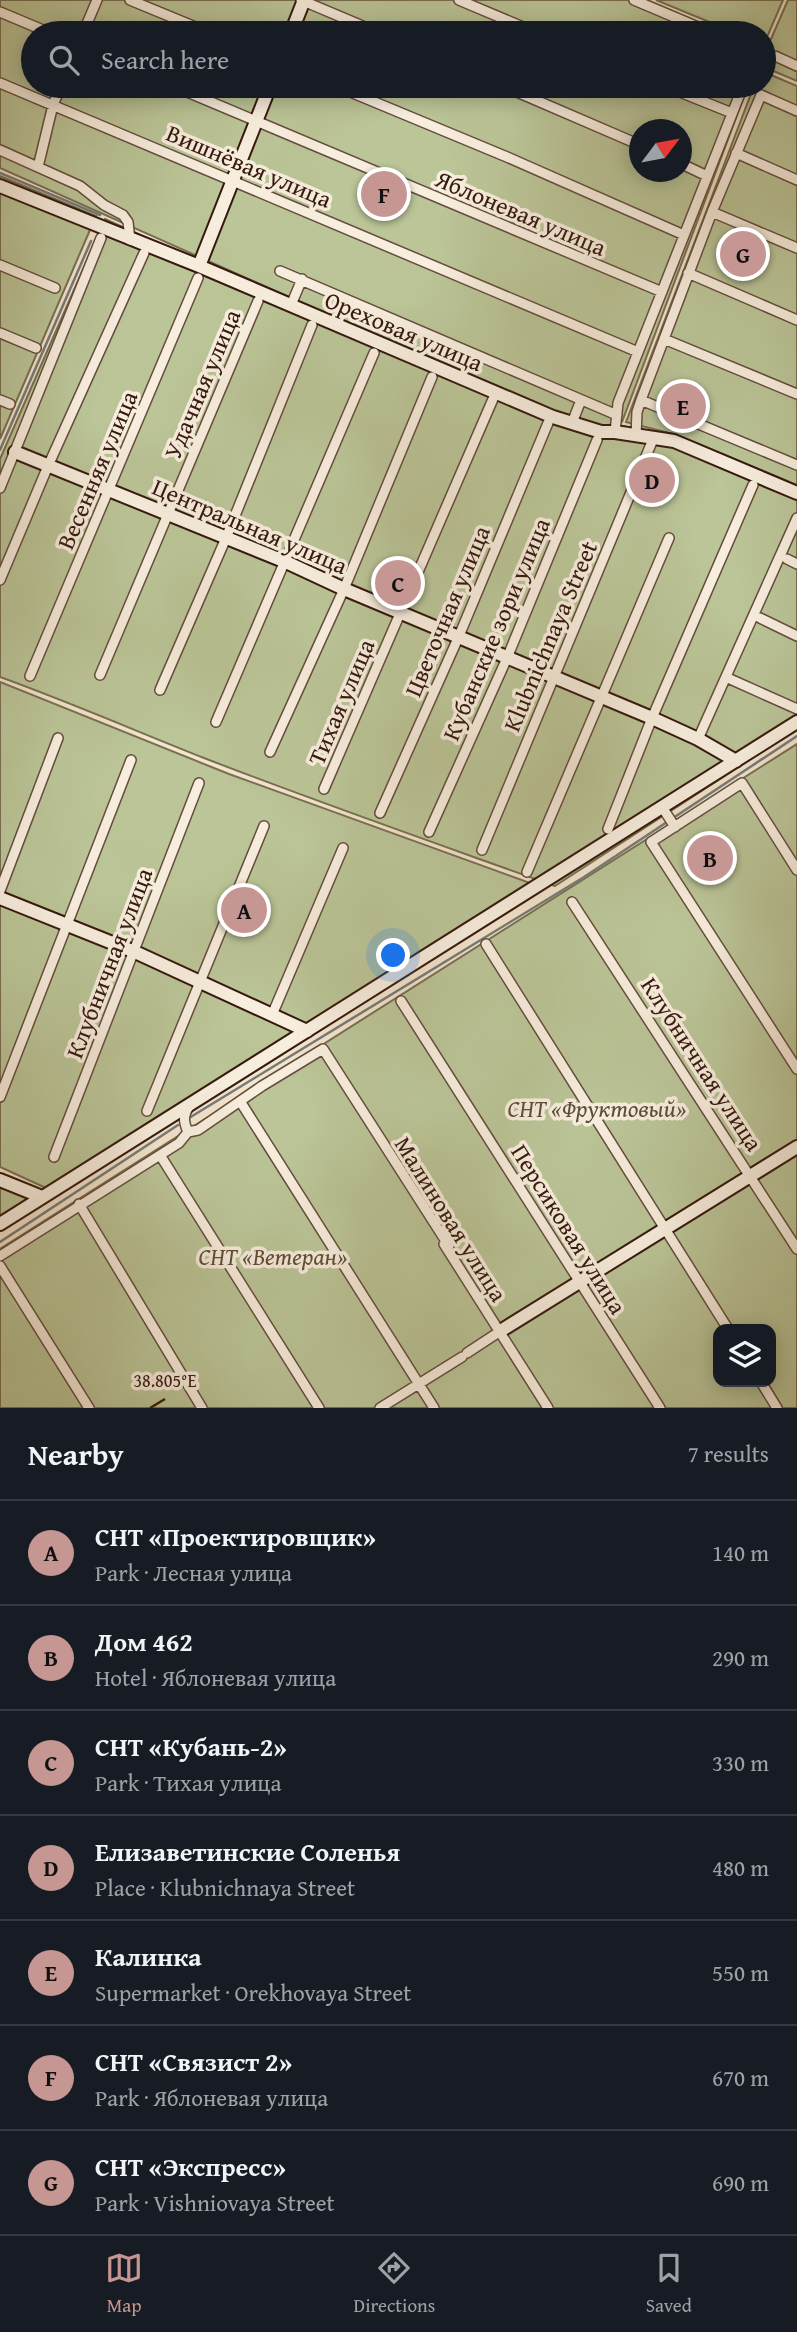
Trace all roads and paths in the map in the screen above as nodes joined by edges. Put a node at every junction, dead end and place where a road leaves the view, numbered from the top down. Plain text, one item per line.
1 (97, 0) edge
2 (130, 0) edge
3 (303, 0) edge
4 (459, 0) edge
5 (634, 0) edge
6 (0, 12) edge
7 (21, 21) edge
8 (88, 21) edge
9 (180, 21) edge
10 (295, 21) edge
11 (351, 21) edge
12 (509, 21) edge
13 (684, 21) edge
14 (776, 56) edge
15 (797, 66) edge
16 (0, 83) edge
17 (21, 92) edge
18 (36, 98) edge
19 (56, 98) edge
20 (201, 98) edge
21 (265, 98) edge
22 (365, 98) edge
23 (531, 98) edge
24 (695, 98) edge
25 (738, 98) edge
26 (760, 98) edge
27 (768, 98) edge
28 (53, 105) junction
29 (797, 111) edge
30 (732, 113) junction
31 (256, 121) junction
32 (629, 141) edge
33 (0, 150) edge
34 (736, 153) junction
35 (38, 167) junction
36 (692, 169) edge
37 (708, 176) junction
38 (233, 180) junction
39 (797, 180) edge
40 (0, 186) edge
41 (712, 212) junction
42 (684, 235) junction
43 (101, 238) dead end
44 (130, 240) junction
45 (797, 248) edge
46 (144, 253) dead end
47 (0, 265) edge
48 (280, 271) dead end
49 (199, 272) junction
50 (688, 273) junction
51 (302, 279) junction
52 (55, 288) dead end
53 (662, 292) junction
54 (258, 301) dead end
55 (291, 305) junction
56 (797, 320) edge
57 (312, 325) dead end
58 (0, 333) edge
59 (664, 339) junction
60 (36, 348) dead end
61 (638, 352) junction
62 (374, 353) dead end
63 (432, 377) dead end
64 (797, 394) edge
65 (494, 399) dead end
66 (0, 400) edge
67 (581, 400) junction
68 (641, 400) junction
69 (10, 404) dead end
70 (617, 415) junction
71 (572, 423) junction
72 (548, 424) dead end
73 (615, 432) junction
74 (636, 436) junction
75 (654, 437) junction
76 (597, 440) dead end
77 (15, 452) junction
78 (797, 465) edge
79 (48, 466) junction
80 (753, 485) dead end
81 (0, 488) edge
82 (110, 490) junction
83 (797, 493) edge
84 (169, 514) junction
85 (797, 518) edge
86 (226, 538) junction
87 (669, 538) dead end
88 (786, 559) dead end
89 (286, 562) junction
90 (797, 564) edge
91 (0, 580) edge
92 (344, 589) junction
93 (400, 613) junction
94 (760, 618) dead end
95 (458, 636) junction
96 (797, 636) edge
97 (507, 658) junction
98 (100, 675) dead end
99 (30, 676) dead end
100 (554, 677) junction
101 (730, 679) dead end
102 (160, 690) dead end
103 (602, 698) junction
104 (797, 709) edge
105 (652, 718) junction
106 (216, 722) dead end
107 (797, 722) edge
108 (58, 738) dead end
109 (698, 739) junction
110 (270, 752) dead end
111 (131, 760) dead end
112 (736, 761) junction
113 (199, 783) dead end
114 (324, 789) dead end
115 (380, 813) dead end
116 (670, 818) junction
117 (264, 825) dead end
118 (608, 829) dead end
119 (429, 832) dead end
120 (343, 848) dead end
121 (482, 850) dead end
122 (797, 870) edge
123 (527, 872) dead end
124 (0, 891) edge
125 (0, 898) edge
126 (572, 902) dead end
127 (66, 923) junction
128 (486, 944) dead end
129 (135, 952) junction
130 (200, 984) junction
131 (401, 1001) dead end
132 (272, 1015) junction
133 (307, 1031) junction
134 (323, 1049) junction
135 (797, 1069) edge
136 (0, 1097) edge
137 (240, 1101) junction
138 (191, 1104) junction
139 (147, 1111) dead end
140 (188, 1132) junction
141 (797, 1147) edge
142 (160, 1155) junction
143 (54, 1157) dead end
144 (751, 1176) junction
145 (0, 1180) edge
146 (42, 1197) junction
147 (79, 1204) junction
148 (0, 1224) edge
149 (664, 1228) junction
150 (449, 1246) dead end
151 (797, 1249) edge
152 (0, 1256) edge
153 (0, 1266) edge
154 (580, 1282) junction
155 (475, 1287) dead end
156 (725, 1324) edge
157 (501, 1331) junction
158 (419, 1384) junction
159 (764, 1387) edge
160 (89, 1408) edge
161 (202, 1408) edge
162 (319, 1408) edge
163 (380, 1408) edge
164 (434, 1408) edge
165 (550, 1408) edge
166 (660, 1408) edge
167 (777, 1408) edge

1 - 8 street
2 - 9 street
3 - 10 street
3 - 11 street
4 - 12 street
5 - 13 street
6 - 7 street
14 - 15 street
16 - 17 street, Вишнёвая улица
18 - 28 street, Вишнёвая улица
19 - 28 street
20 - 31 street, Яблоневая улица
21 - 31 street
22 - 42 street
23 - 32 street
24 - 30 street
25 - 30 street
26 - 34 street
27 - 29 street
28 - 35 street
28 - 38 street, Вишнёвая улица
30 - 37 street
31 - 38 street
31 - 53 street, Яблоневая улица
33 - 35 street
34 - 39 street
34 - 41 street
35 - 44 street
36 - 37 street
37 - 42 street
38 - 49 street
38 - 61 street, Вишнёвая улица
40 - 44 street, Ореховая улица
41 - 45 street
41 - 50 street
42 - 53 street
43 - 77 street
44 - 49 street, Ореховая улица
46 - 79 street
47 - 52 street
48 - 51 street
49 - 55 street, Ореховая улица
49 - 82 street, Весенняя улица
50 - 56 street
50 - 59 street
51 - 55 street
51 - 67 street
53 - 61 street
54 - 84 street, Удачная улица
55 - 71 street, Ореховая улица
57 - 86 street
58 - 60 street
59 - 64 street
59 - 68 street
61 - 70 street
62 - 89 street
63 - 92 street
65 - 93 street, Тихая улица
66 - 69 street
67 - 70 street
67 - 71 street
68 - 74 street
68 - 78 street
70 - 73 street
71 - 73 street, Ореховая улица
72 - 95 street, Цветочная улица
73 - 74 street, Ореховая улица
74 - 75 street, Ореховая улица
75 - 83 street, Ореховая улица
75 - 100 street, Klubnichnaya Street
76 - 97 street, Кубанские зори улица
77 - 79 street, Центральная улица
77 - 81 street
79 - 82 street, Центральная улица
79 - 91 street
80 - 105 street
82 - 84 street, Центральная улица
82 - 99 street, Весенняя улица
84 - 86 street, Центральная улица
84 - 98 street, Удачная улица
85 - 109 street
86 - 89 street, Центральная улица
86 - 102 street
87 - 103 street
88 - 90 street
89 - 92 street, Центральная улица
89 - 106 street
92 - 93 street, Центральная улица
92 - 110 street
93 - 95 street, Центральная улица
93 - 114 street, Тихая улица
94 - 96 street
95 - 97 street, Центральная улица
95 - 115 street, Цветочная улица
97 - 100 street, Центральная улица
97 - 119 street, Кубанские зори улица
100 - 103 street, Центральная улица
100 - 121 street, Klubnichnaya Street
101 - 104 street
103 - 105 street, Центральная улица
103 - 123 street
105 - 109 street, Центральная улица
105 - 118 street
107 - 112 street
108 - 124 street
109 - 112 street, Центральная улица
111 - 127 street
112 - 116 street
113 - 129 street, Клубничная улица
116 - 122 street
116 - 133 street
116 - 135 street
117 - 130 street
120 - 132 street
125 - 127 street
126 - 144 street, Клубничная улица
127 - 129 street
127 - 136 street
128 - 149 street
129 - 130 street
129 - 143 street, Клубничная улица
130 - 132 street
130 - 139 street
131 - 154 street, Персиковая улица
132 - 133 street
133 - 138 street
134 - 137 street
134 - 150 street
134 - 157 street, Малиновая улица
137 - 140 street
137 - 158 street
138 - 140 street
138 - 146 street
140 - 142 street
141 - 144 street
142 - 147 street
142 - 162 street
144 - 149 street
144 - 151 street, Клубничная улица
145 - 146 street
146 - 148 street
147 - 152 street
147 - 161 street
149 - 154 street
149 - 156 street
153 - 160 street
154 - 157 street
154 - 166 street, Персиковая улица
155 - 157 street
157 - 158 street
157 - 165 street
158 - 163 street
158 - 164 street
159 - 167 street

